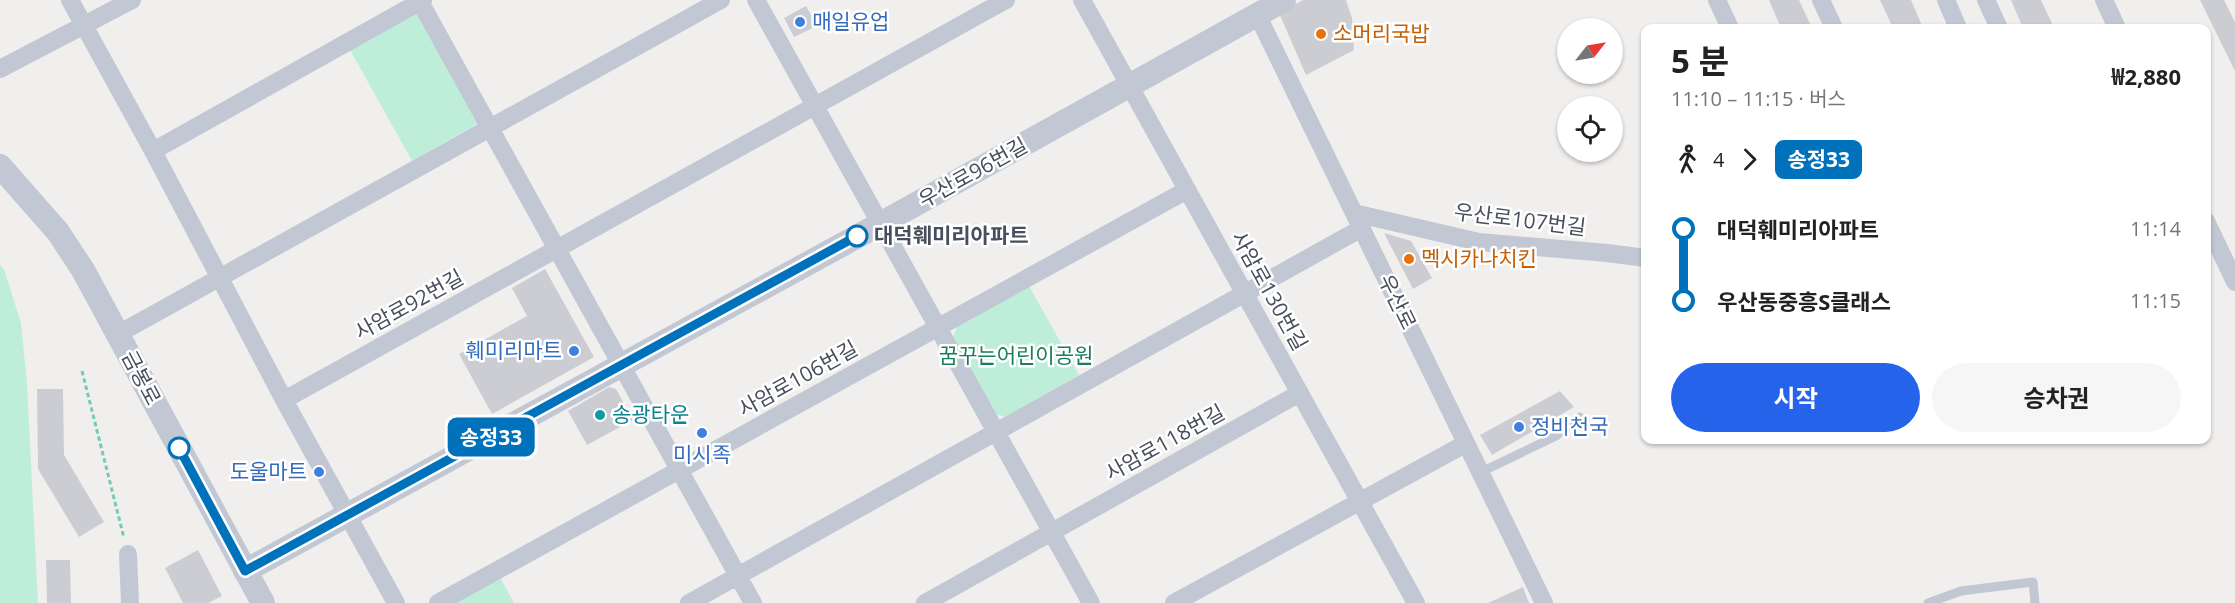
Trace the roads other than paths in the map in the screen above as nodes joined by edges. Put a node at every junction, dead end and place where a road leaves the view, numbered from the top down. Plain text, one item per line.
1 (70, 0) edge
2 (132, 0) edge
3 (721, 0) edge
4 (756, 0) edge
5 (1006, 0) edge
6 (1082, 0) edge
7 (1284, 0) edge
8 (1717, 0) edge
9 (1821, 0) edge
10 (1946, 0) edge
11 (1986, 0) edge
12 (2103, 0) edge
13 (420, 1) edge
14 (1254, 7) edge
15 (1728, 24) edge
16 (1832, 24) edge
17 (1956, 24) edge
18 (1997, 24) edge
19 (2115, 24) edge
20 (84, 26) junction
21 (0, 69) edge
22 (1130, 86) junction
23 (815, 106) junction
24 (489, 127) junction
25 (153, 151) junction
26 (0, 166) edge
27 (1187, 190) junction
28 (1358, 220) junction
29 (880, 224) junction
30 (2211, 232) edge
31 (557, 249) junction
32 (1641, 257) edge
33 (219, 278) junction
34 (2235, 282) edge
35 (1245, 293) junction
36 (938, 327) junction
37 (118, 334) junction
38 (621, 366) junction
39 (1300, 393) junction
40 (284, 400) junction
41 (1580, 417) dead end
42 (996, 432) junction
43 (1465, 444) junction
44 (679, 470) junction
45 (1479, 473) junction
46 (1360, 501) junction
47 (347, 516) junction
48 (1052, 532) junction
49 (128, 554) road end
50 (245, 571) junction
51 (738, 576) junction
52 (1411, 601) edge
53 (130, 603) edge
54 (263, 603) edge
55 (396, 603) edge
56 (438, 603) edge
57 (689, 603) edge
58 (753, 603) edge
59 (926, 603) edge
60 (1091, 603) edge
61 (1174, 603) edge
62 (1544, 603) edge
63 (1928, 603) edge
64 (2035, 603) edge

1 - 20 street
2 - 20 street
3 - 24 street
4 - 23 street
5 - 23 street
6 - 22 street, 사암로130번길
7 - 14 street, 우산로96번길
8 - 15 street
9 - 16 street
10 - 17 street
11 - 18 street
12 - 19 street
13 - 24 street
13 - 25 street
14 - 22 street, 우산로96번길
14 - 28 street, 우산로
20 - 21 street
20 - 25 street
22 - 27 street, 사암로130번길
22 - 29 street, 우산로96번길
23 - 29 street
23 - 31 street
24 - 31 street
24 - 33 street
25 - 33 street
26 - 37 street, 금봉로
27 - 35 street, 사암로130번길
27 - 36 street
28 - 32 street, 우산로107번길
28 - 35 street
28 - 43 street, 우산로
29 - 36 street
29 - 38 street, 우산로96번길
30 - 34 street
31 - 38 street
31 - 40 street, 사암로92번길
33 - 37 street
33 - 40 street
35 - 39 street, 사암로130번길
35 - 42 street
36 - 42 street
36 - 44 street, 사암로106번길
37 - 50 street, 금봉로
38 - 44 street
38 - 47 street, 우산로96번길
39 - 46 street, 사암로130번길
39 - 48 street, 사암로118번길
40 - 47 street
41 - 45 lane
42 - 48 street
42 - 51 street
43 - 45 street, 우산로
43 - 46 street
44 - 51 street
44 - 56 street
45 - 62 street, 우산로
46 - 52 street, 사암로130번길
46 - 61 street
47 - 50 street, 우산로96번길
47 - 55 street
48 - 59 street
48 - 60 street
49 - 53 street
50 - 54 street, 금봉로
51 - 57 street
51 - 58 street
63 - 64 lane

